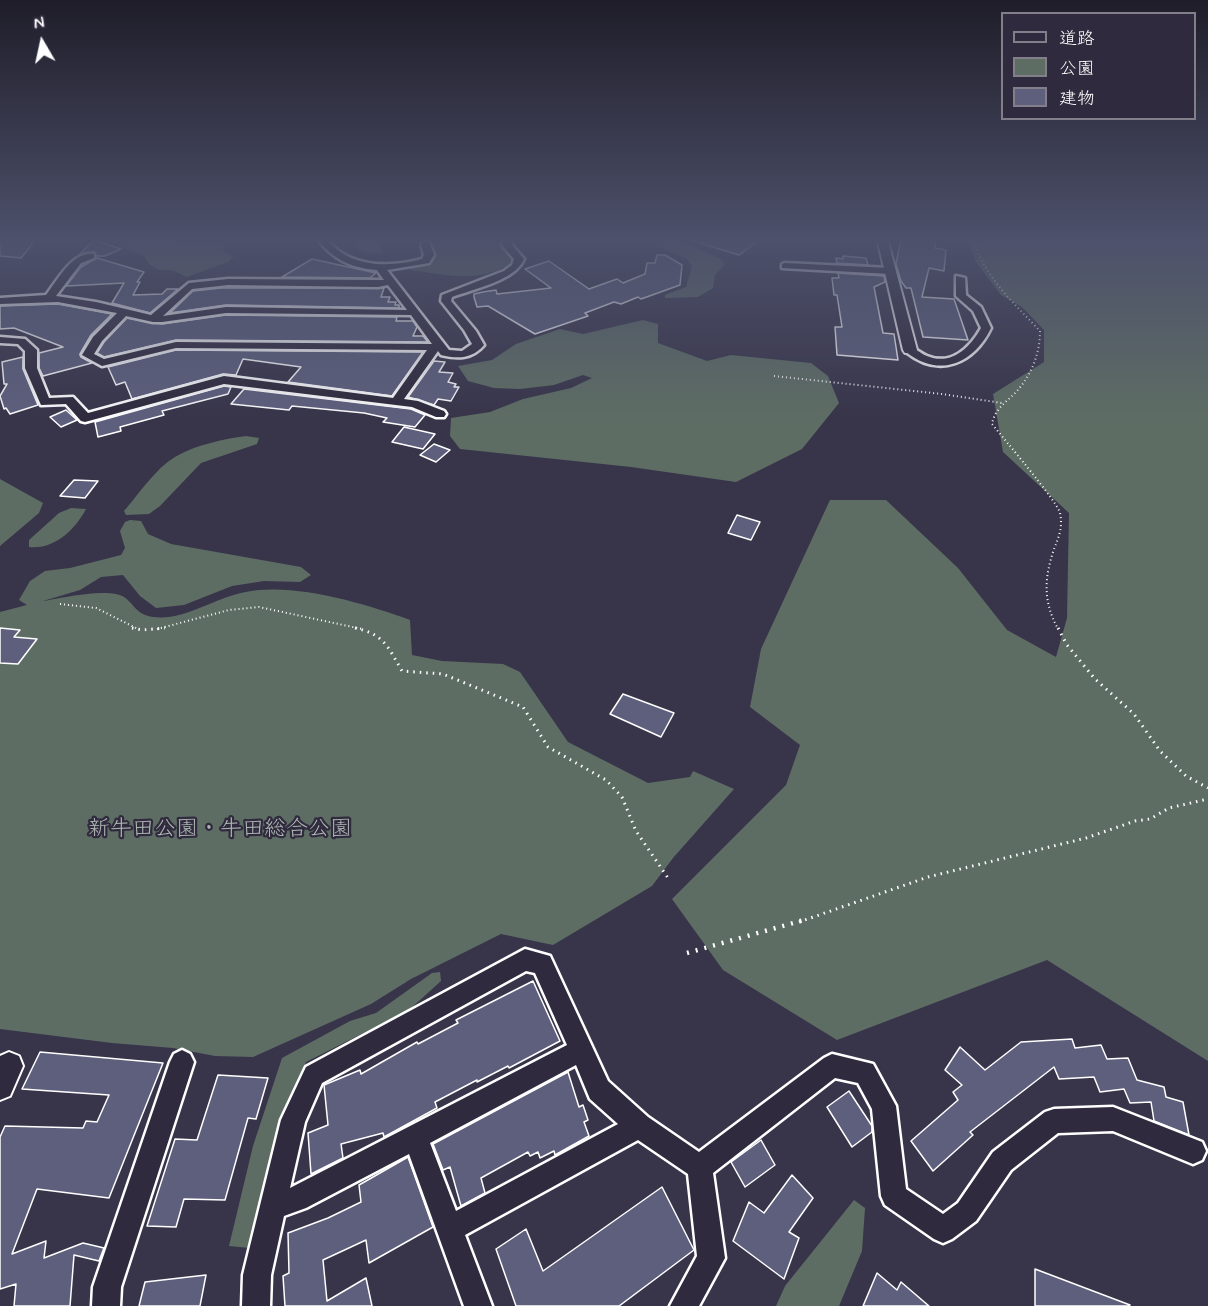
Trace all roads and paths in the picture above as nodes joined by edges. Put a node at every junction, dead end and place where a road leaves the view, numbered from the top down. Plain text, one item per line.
1 (34, 299) edge
2 (66, 299) edge
3 (175, 299) edge
4 (405, 299) edge
5 (446, 299) edge
6 (897, 299) edge
7 (965, 299) edge
8 (1010, 299) edge
9 (0, 301) edge
10 (415, 311) junction
11 (124, 312) junction
12 (153, 319) junction
13 (0, 340) edge
14 (438, 346) junction
15 (910, 350) joint
16 (774, 376) dead end
17 (396, 402) junction
18 (1002, 403) junction
19 (440, 414) dead end
20 (60, 604) dead end
21 (1208, 788) edge
22 (1208, 799) edge
23 (670, 881) dead end
24 (687, 953) dead end
25 (579, 1051) junction
26 (182, 1062) dead end
27 (639, 1126) junction
28 (416, 1139) junction
29 (1192, 1151) dead end
30 (700, 1167) junction
31 (273, 1206) junction
32 (449, 1229) junction
33 (106, 1306) edge
34 (256, 1306) edge
35 (478, 1306) edge
36 (684, 1306) edge

1 - 9 street
2 - 11 street
3 - 12 street
4 - 10 street
5 - 14 street
6 - 15 street
7 - 15 street
8 - 18 path
10 - 12 street
10 - 14 street
11 - 12 street
11 - 14 street
13 - 17 street
14 - 17 street
16 - 18 path
17 - 19 street
18 - 21 path
20 - 23 path
22 - 24 path
25 - 27 street
25 - 28 street
25 - 31 street
26 - 33 street
27 - 30 street
27 - 32 street
28 - 31 street
28 - 32 street
29 - 30 street
30 - 36 street
31 - 34 street
32 - 35 street

